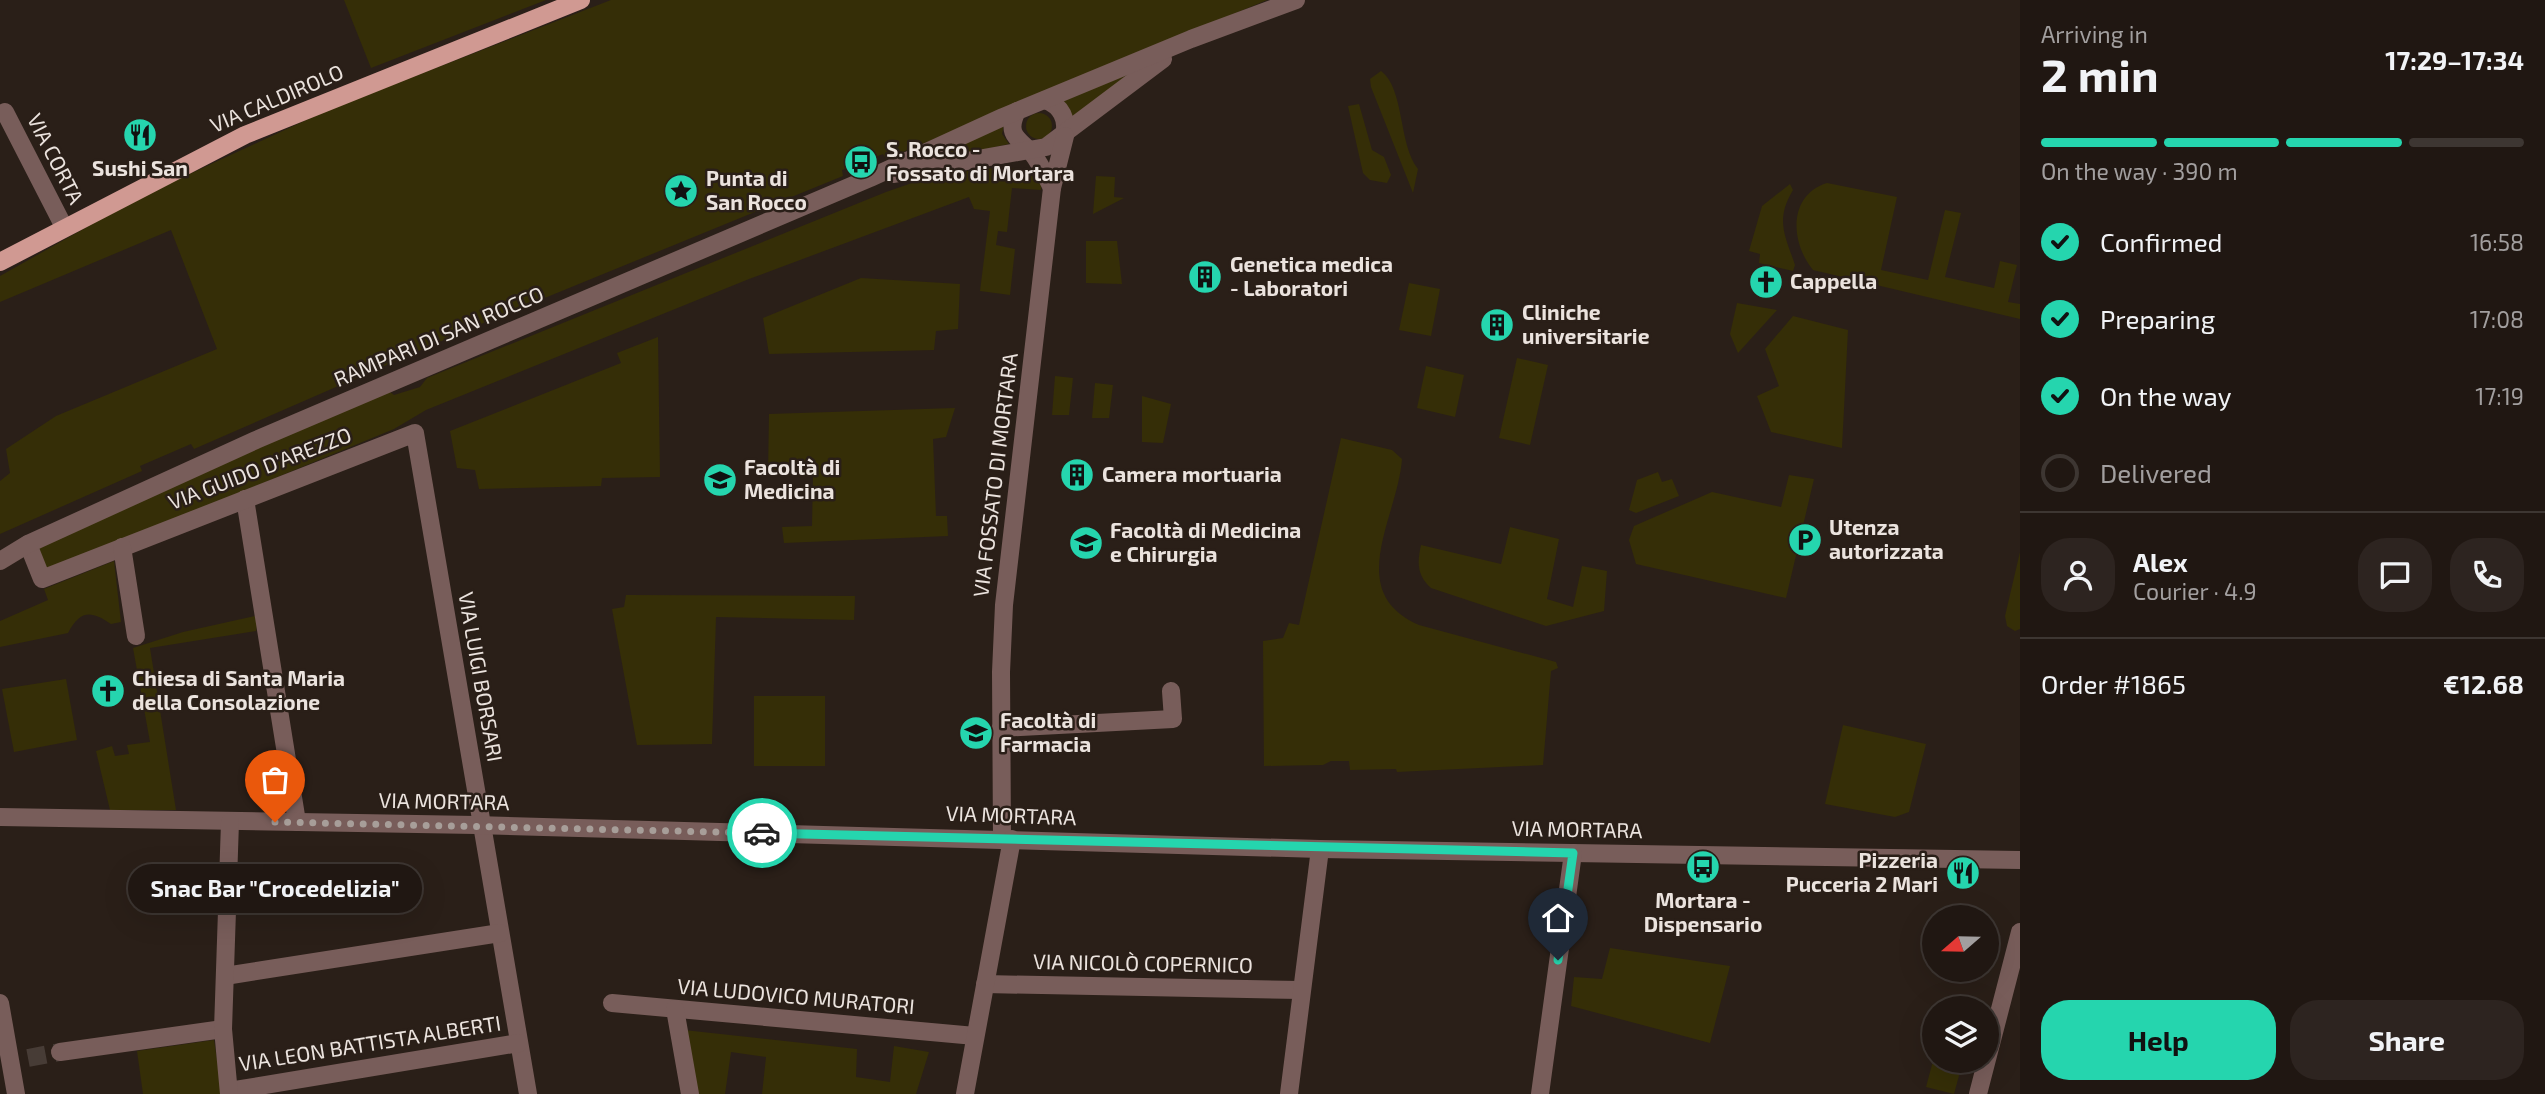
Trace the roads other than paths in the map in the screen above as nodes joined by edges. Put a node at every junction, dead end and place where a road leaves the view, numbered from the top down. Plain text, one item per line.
1 (582, 0) edge
2 (1296, 0) edge
3 (1191, 39) junction
4 (1045, 100) junction
5 (5, 111) dead end
6 (1017, 111) junction
7 (1064, 136) junction
8 (1031, 151) junction
9 (870, 178) junction
10 (1052, 188) junction
11 (64, 227) junction
12 (0, 262) edge
13 (415, 432) joint
14 (245, 499) junction
15 (28, 544) junction
16 (122, 547) junction
17 (0, 561) edge
18 (0, 569) edge
19 (135, 636) dead end
20 (1171, 691) dead end
21 (1001, 728) junction
22 (0, 817) edge
23 (230, 822) junction
24 (297, 822) junction
25 (482, 826) junction
26 (1007, 839) junction
27 (1320, 849) junction
28 (1573, 853) junction
29 (2020, 860) edge
30 (2020, 932) edge
31 (500, 933) junction
32 (225, 976) junction
33 (985, 984) junction
34 (1300, 990) junction
35 (0, 1003) edge
36 (612, 1003) dead end
37 (675, 1009) junction
38 (223, 1029) junction
39 (975, 1037) junction
40 (519, 1043) junction
41 (60, 1052) tunnel mouth
42 (229, 1092) edge
43 (16, 1094) edge
44 (528, 1094) edge
45 (690, 1094) edge
46 (965, 1094) edge
47 (1289, 1094) edge
48 (1540, 1094) edge
49 (1978, 1094) edge

1 - 11 main road, VIA CALDIROLO
2 - 3 street, RAMPARI DI SAN ROCCO
3 - 4 street, RAMPARI DI SAN ROCCO
3 - 7 street, RAMPARI DI SAN ROCCO
4 - 6 street, RAMPARI DI SAN ROCCO
4 - 7 street
5 - 11 street, VIA CORTA
6 - 8 street
6 - 9 street, RAMPARI DI SAN ROCCO
7 - 8 street, RAMPARI DI SAN ROCCO
7 - 10 street, VIA FOSSATO DI MORTARA
8 - 9 street, RAMPARI DI SAN ROCCO
8 - 10 street
9 - 15 street, RAMPARI DI SAN ROCCO
10 - 21 street, VIA FOSSATO DI MORTARA
11 - 12 main road, VIA CALDIROLO
13 - 14 street, VIA GUIDO D'AREZZO
13 - 25 street, VIA LUIGI BORSARI
14 - 16 street, VIA GUIDO D'AREZZO
14 - 24 street
15 - 16 street, VIA GUIDO D'AREZZO
15 - 17 street, RAMPARI DI SAN ROCCO
15 - 18 street, RAMPARI DI SAN ROCCO
16 - 19 street
20 - 21 street
21 - 26 street, VIA FOSSATO DI MORTARA
22 - 23 street, VIA MORTARA
23 - 24 street, VIA MORTARA
23 - 32 street
24 - 25 street, VIA MORTARA
25 - 26 street, VIA MORTARA
25 - 31 street, VIA LUIGI BORSARI
26 - 27 street, VIA MORTARA
26 - 33 street, VIA FOSSATO DI MORTARA
27 - 28 street, VIA MORTARA
27 - 34 street
28 - 29 street, VIA MORTARA
28 - 48 street
30 - 49 street
31 - 32 street
31 - 40 street, VIA LUIGI BORSARI
32 - 38 street
33 - 34 street, VIA NICOLÒ COPERNICO
33 - 39 street, VIA FOSSATO DI MORTARA
34 - 47 street
35 - 43 street
36 - 37 street, VIA LUDOVICO MURATORI
37 - 39 street, VIA LUDOVICO MURATORI
37 - 45 street
38 - 41 street
38 - 42 street
39 - 46 street, VIA FOSSATO DI MORTARA
40 - 42 street, VIA LEON BATTISTA ALBERTI
40 - 44 street, VIA LUIGI BORSARI

